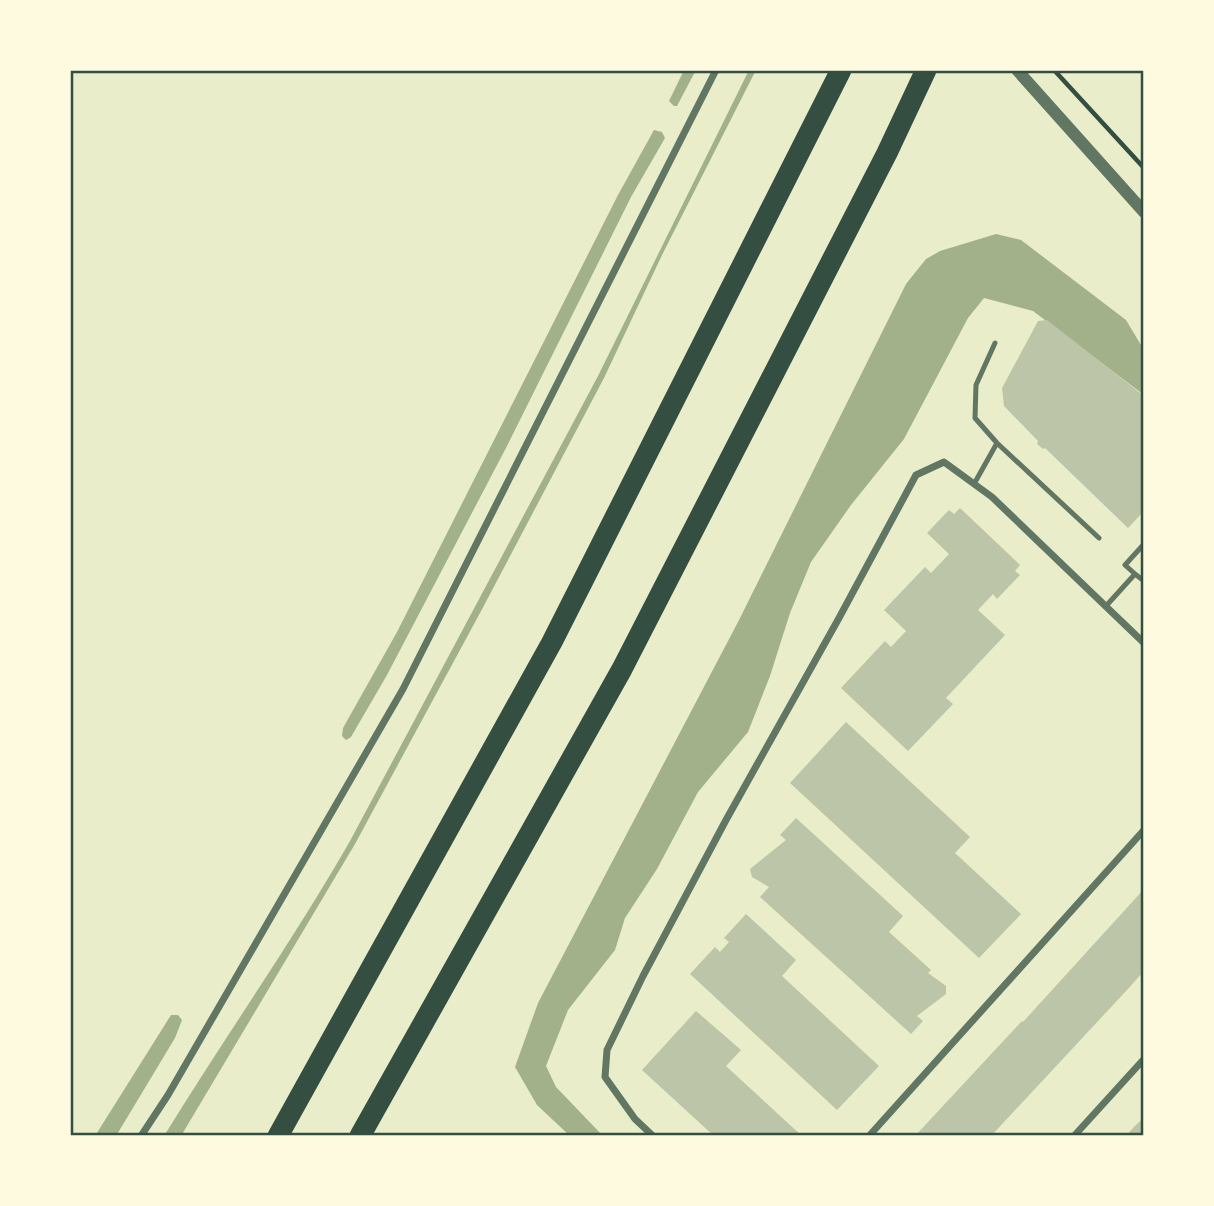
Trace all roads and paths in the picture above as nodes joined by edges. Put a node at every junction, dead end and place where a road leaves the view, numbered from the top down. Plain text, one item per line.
1 (716, 70) edge
2 (841, 70) edge
3 (926, 70) edge
4 (1017, 70) edge
5 (1054, 70) edge
6 (1144, 168) edge
7 (1144, 212) edge
8 (995, 343) dead end
9 (998, 443) junction
10 (974, 484) junction
11 (1099, 538) dead end
12 (1144, 544) edge
13 (1135, 574) junction
14 (1144, 582) edge
15 (1106, 606) junction
16 (1144, 643) edge
17 (1144, 830) edge
18 (1144, 1059) edge
19 (141, 1136) edge
20 (278, 1136) edge
21 (360, 1136) edge
22 (653, 1136) edge
23 (869, 1136) edge
24 (1074, 1136) edge

1 - 19 street
2 - 20 highway
3 - 21 highway
4 - 7 street
5 - 6 path
8 - 9 lane
9 - 10 lane
9 - 11 lane
10 - 15 street
10 - 22 street
12 - 13 lane
13 - 14 lane
13 - 15 lane
15 - 16 street
17 - 23 street
18 - 24 street

